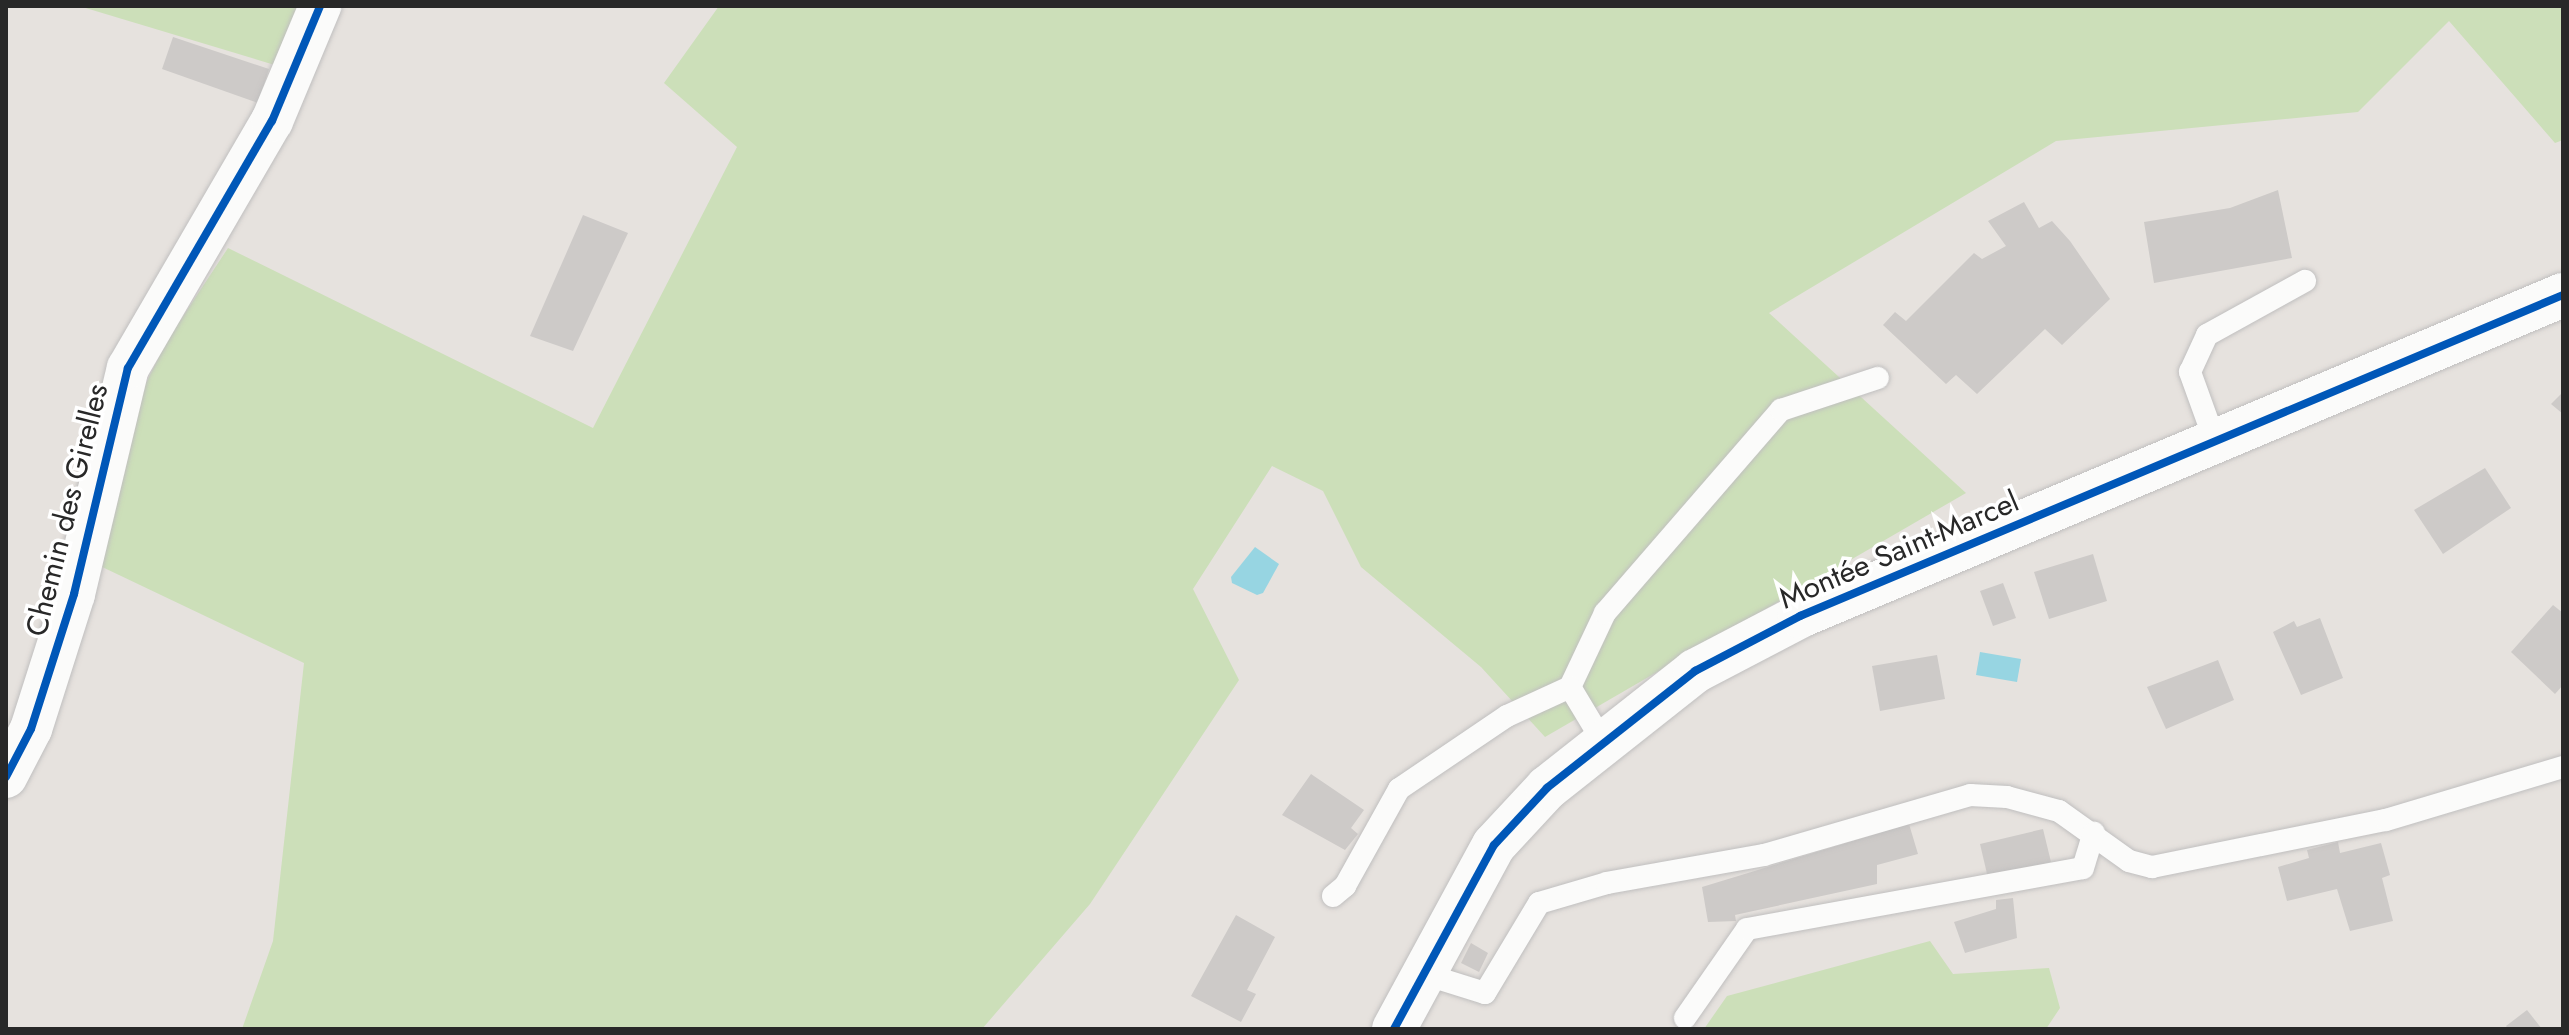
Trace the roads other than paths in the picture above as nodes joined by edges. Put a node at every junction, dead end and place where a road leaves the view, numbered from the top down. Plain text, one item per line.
1 (320, 6) edge
2 (2305, 281) dead end
3 (2563, 295) edge
4 (1878, 378) dead end
5 (2216, 444) junction
6 (1570, 687) junction
7 (1603, 742) junction
8 (2563, 767) edge
9 (6, 777) edge
10 (2094, 833) junction
11 (1333, 896) dead end
12 (1421, 973) junction
13 (1685, 1018) dead end
14 (1394, 1029) edge

1 - 9 street, Chemin des Girelles
2 - 5 lane
3 - 5 main road, Montée Saint-Marcel
4 - 6 lane
5 - 7 main road, Montée Saint-Marcel
6 - 7 lane
6 - 11 lane
7 - 12 main road, Montée Saint-Marcel
8 - 10 lane
10 - 12 lane
10 - 13 lane
12 - 14 main road, Montée Saint-Marcel

